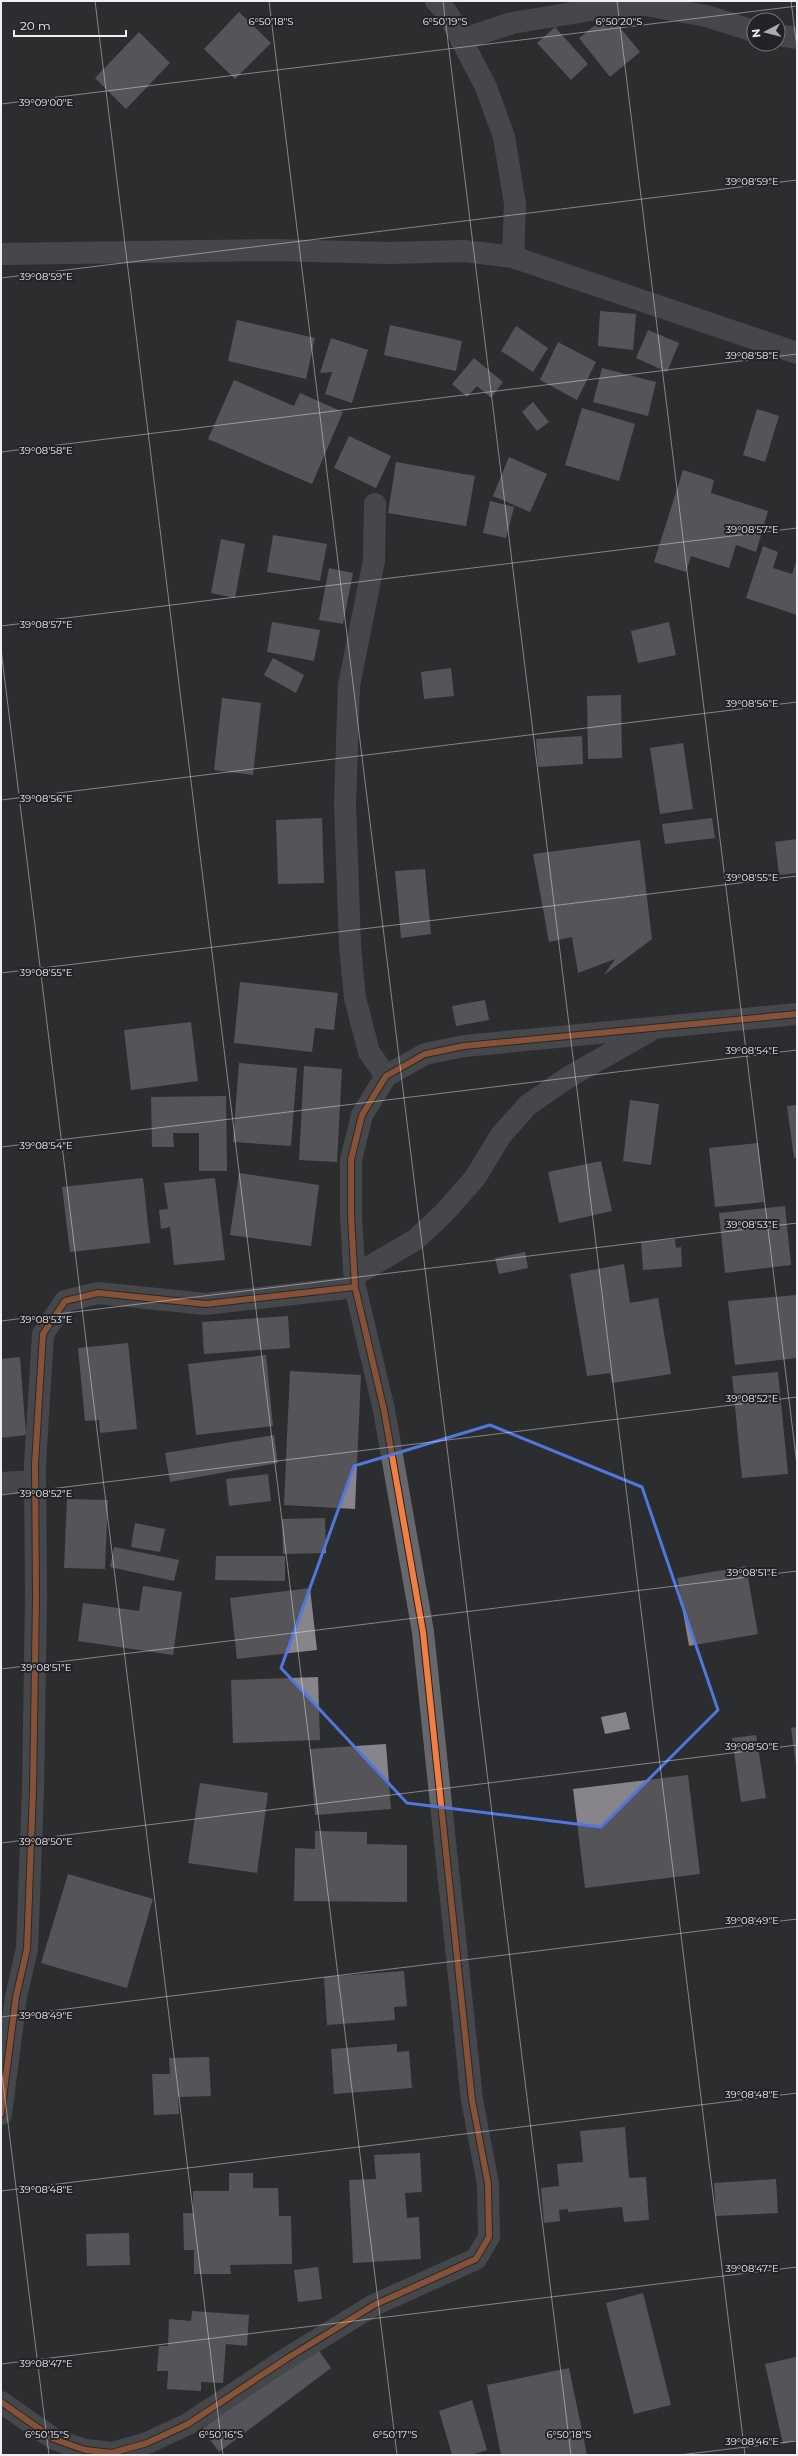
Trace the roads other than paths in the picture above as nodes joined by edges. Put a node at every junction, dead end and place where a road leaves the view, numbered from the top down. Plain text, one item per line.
1 (436, 1) edge
2 (746, 28) edge
3 (786, 36) edge
4 (797, 38) edge
5 (461, 40) junction
6 (1, 254) edge
7 (513, 257) junction
8 (797, 353) edge
9 (375, 504) dead end
10 (797, 1014) edge
11 (656, 1028) junction
12 (386, 1076) junction
13 (355, 1281) junction
14 (35, 1481) junction
15 (1, 1483) edge
16 (1, 2114) edge
17 (1, 2402) edge

1 - 5 street
2 - 5 street
3 - 4 street
5 - 7 street
6 - 7 street
7 - 8 street
9 - 12 street
10 - 11 street
11 - 12 street
11 - 13 street
12 - 13 street
13 - 14 street
13 - 17 street
14 - 15 street
14 - 16 street

